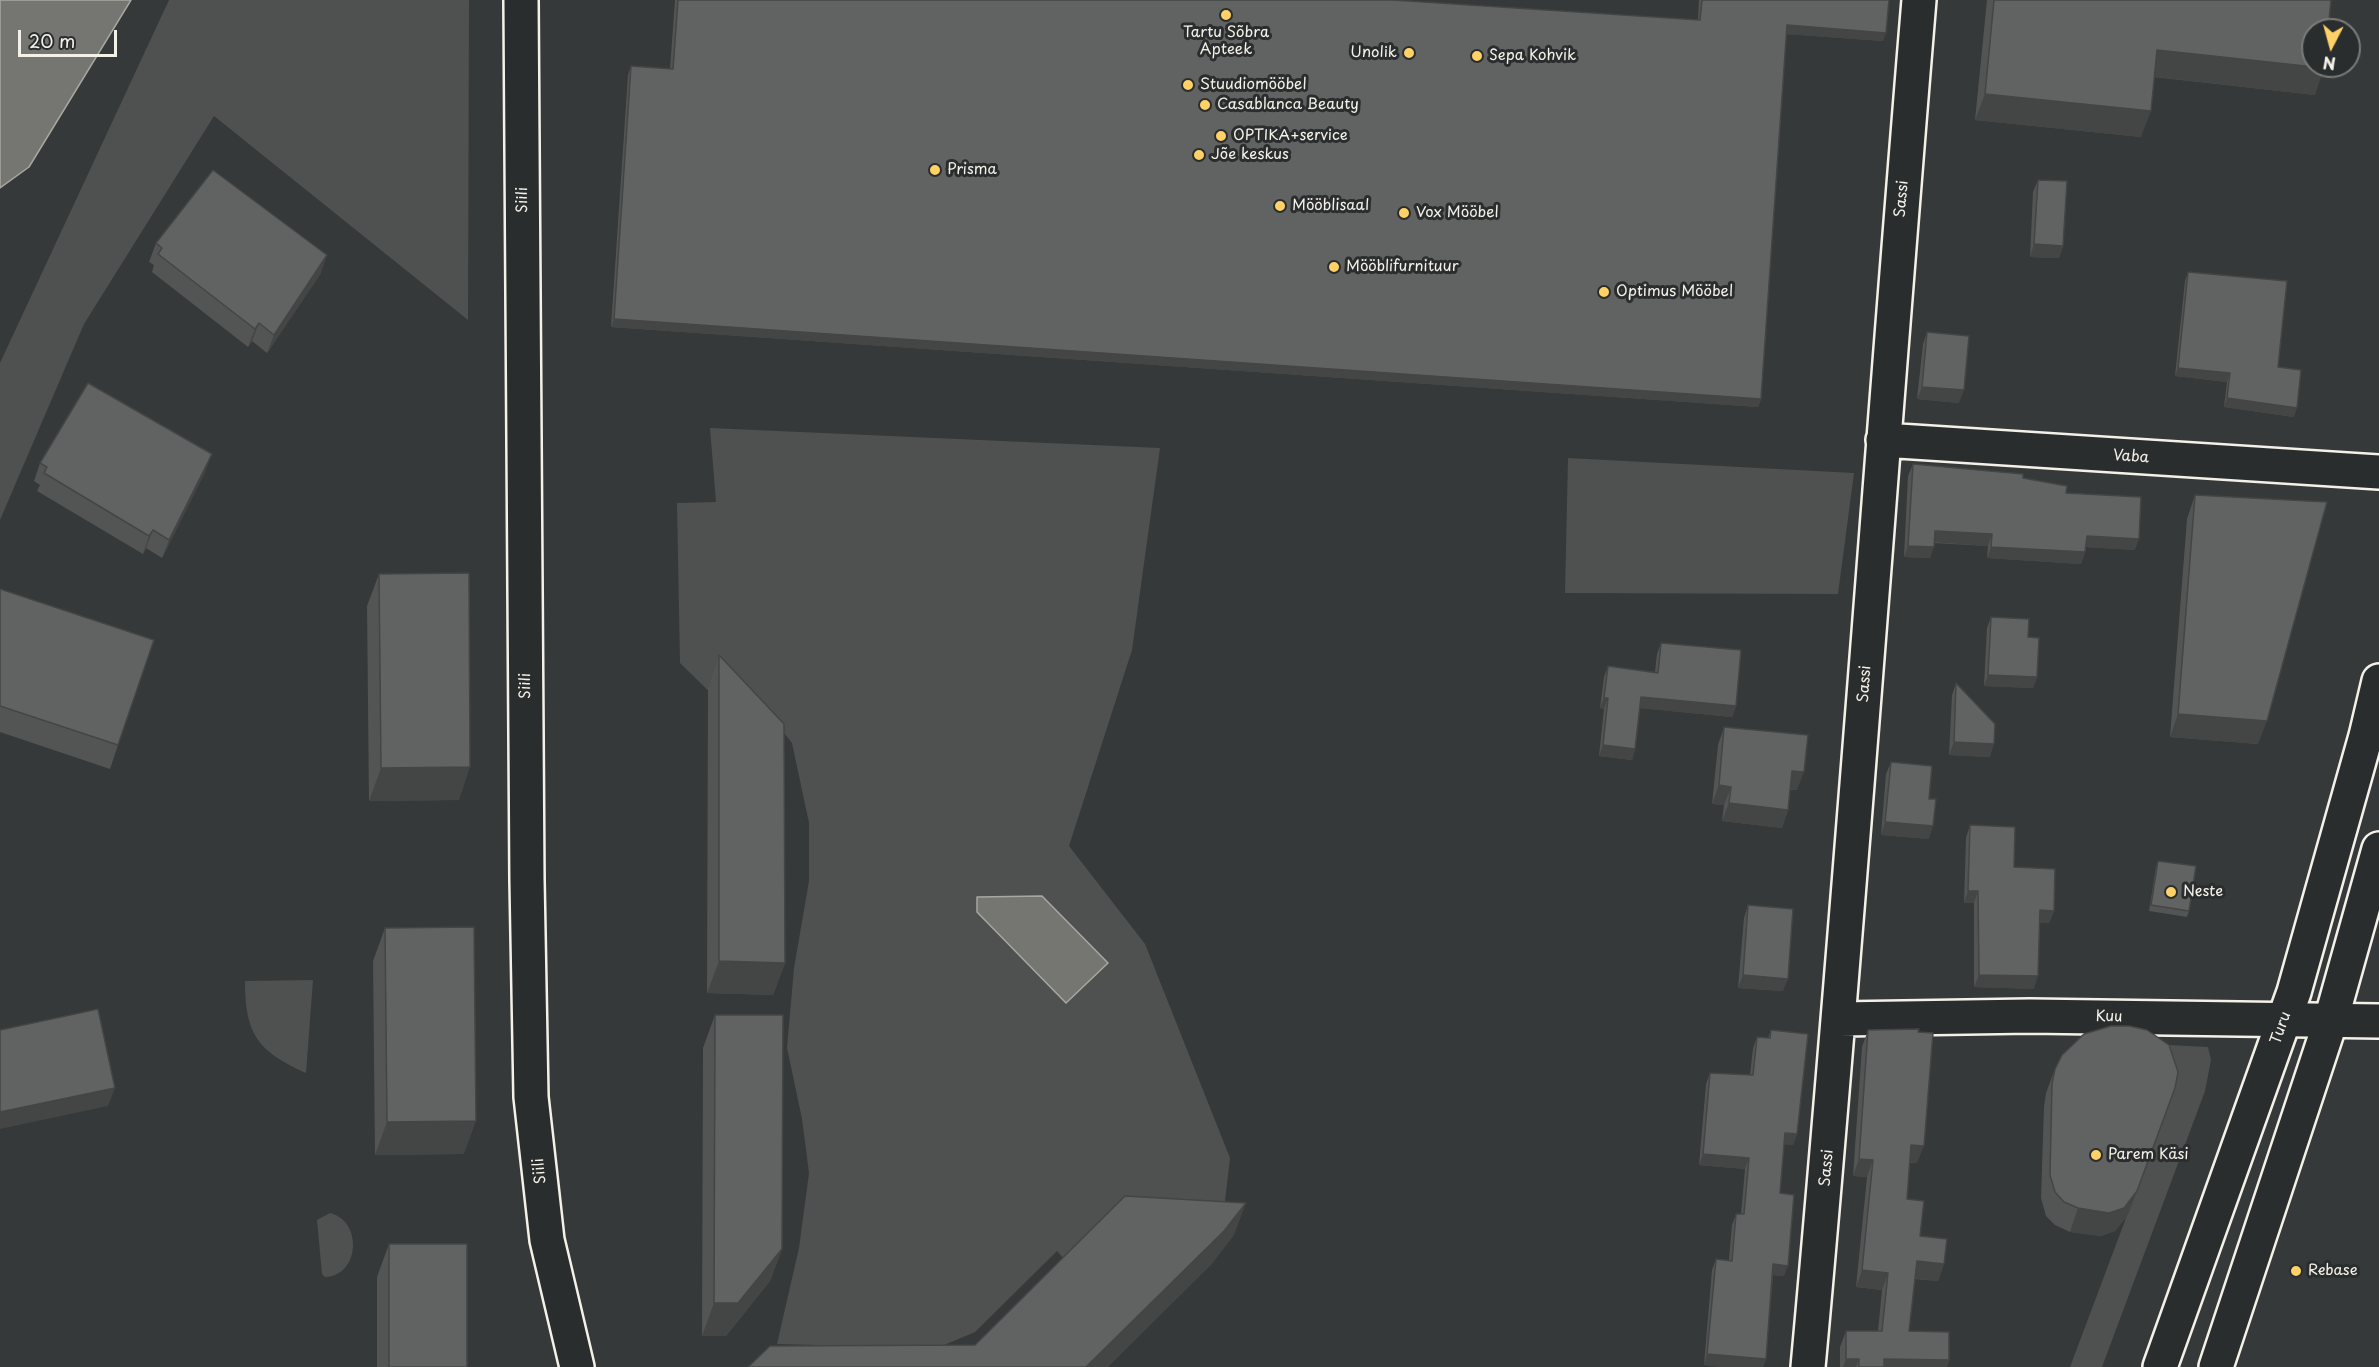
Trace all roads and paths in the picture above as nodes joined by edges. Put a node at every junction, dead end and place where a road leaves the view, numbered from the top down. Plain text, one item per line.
1 (521, 0) edge
2 (1919, 0) edge
3 (1883, 440) junction
4 (2379, 472) edge
5 (2379, 681) edge
6 (2379, 849) edge
7 (1840, 1018) junction
8 (2284, 1019) junction
9 (2331, 1020) junction
10 (2379, 1021) edge
11 (577, 1367) edge
12 (1808, 1367) edge
13 (2160, 1367) edge
14 (2216, 1367) edge

1 - 11 street, Siili
2 - 3 street, Sassi
3 - 4 street, Vaba
3 - 7 street, Sassi
5 - 8 street, Turu
6 - 9 street
7 - 8 street, Kuu
7 - 12 street, Sassi
8 - 9 street, Kuu
8 - 13 street, Turu
9 - 10 street, Kuu
9 - 14 street

